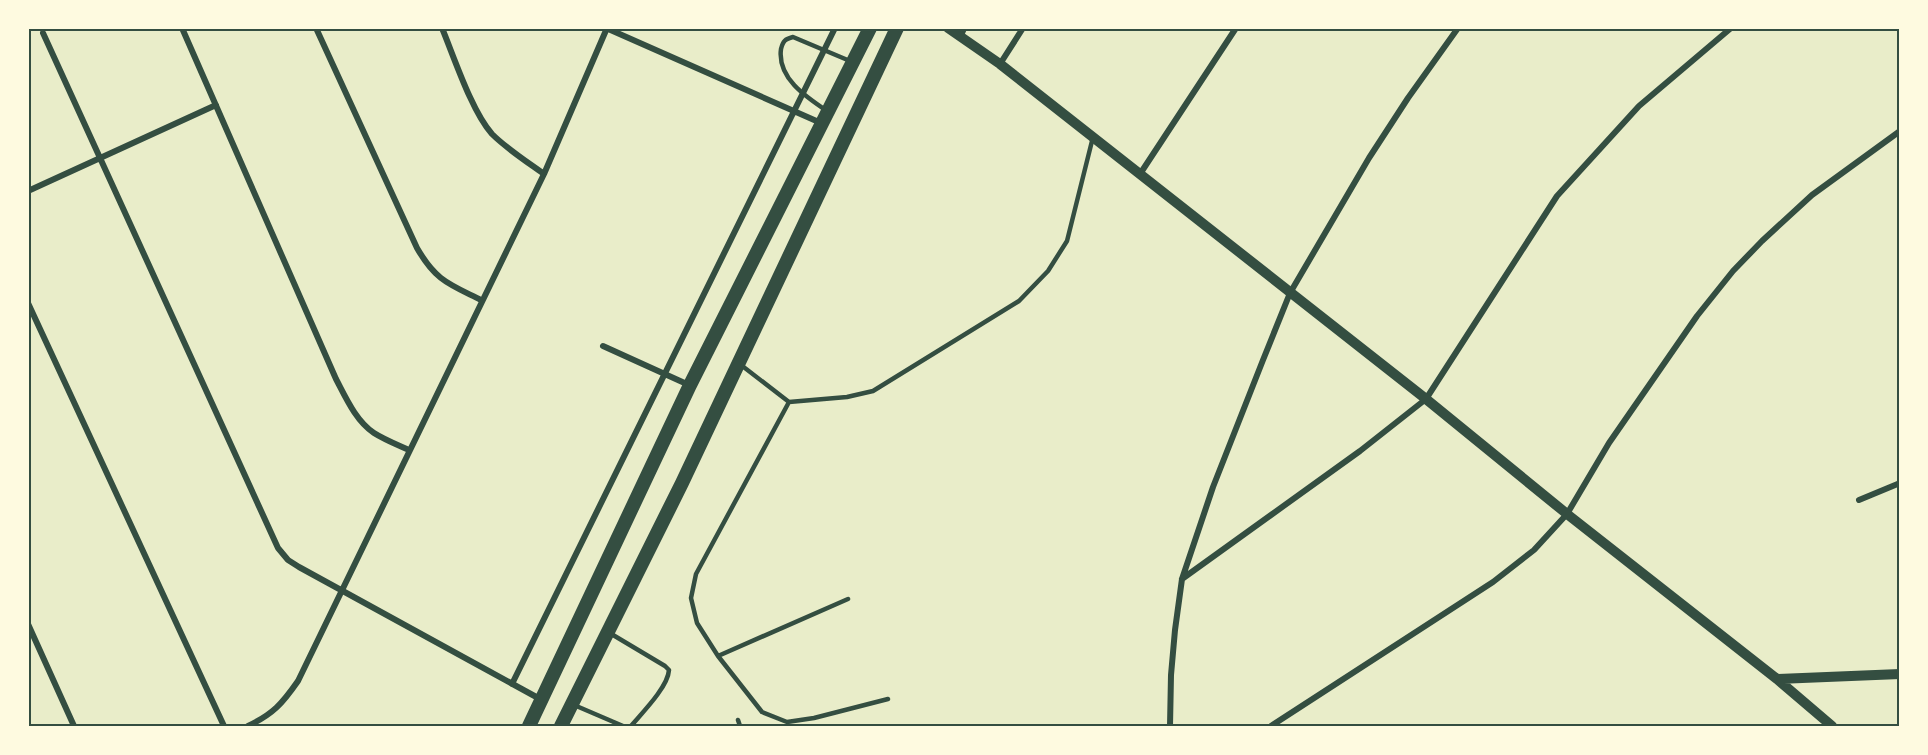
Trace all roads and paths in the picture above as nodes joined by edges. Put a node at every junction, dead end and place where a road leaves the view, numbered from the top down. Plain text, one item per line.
1 (182, 28) edge
2 (316, 28) edge
3 (442, 28) edge
4 (835, 28) edge
5 (870, 28) edge
6 (897, 28) edge
7 (948, 28) edge
8 (1023, 28) edge
9 (1236, 28) edge
10 (1458, 28) edge
11 (1731, 28) edge
12 (607, 29) edge
13 (43, 33) dead end
14 (963, 33) edge
15 (825, 50) junction
16 (852, 62) junction
17 (1000, 64) junction
18 (803, 94) junction
19 (216, 105) junction
20 (796, 111) junction
21 (824, 117) junction
22 (1899, 131) edge
23 (1093, 137) junction
24 (100, 160) junction
25 (544, 174) junction
26 (1140, 174) junction
27 (28, 191) edge
28 (1290, 293) junction
29 (481, 300) junction
30 (28, 303) edge
31 (603, 346) dead end
32 (739, 363) junction
33 (664, 374) junction
34 (690, 385) junction
35 (1426, 399) junction
36 (789, 402) junction
37 (409, 450) junction
38 (1899, 483) edge
39 (1859, 500) dead end
40 (1567, 514) junction
41 (1182, 579) junction
42 (343, 591) junction
43 (848, 599) dead end
44 (28, 624) edge
45 (608, 632) junction
46 (718, 656) junction
47 (1899, 674) edge
48 (1777, 679) junction
49 (512, 684) junction
50 (888, 699) dead end
51 (541, 700) junction
52 (572, 704) junction
53 (74, 726) edge
54 (224, 726) edge
55 (248, 726) edge
56 (529, 726) edge
57 (561, 726) edge
58 (623, 726) edge
59 (631, 726) edge
60 (1170, 726) edge
61 (1271, 726) edge
62 (1832, 726) edge

1 - 19 street
2 - 29 street
3 - 25 street
4 - 15 street
5 - 16 main road
6 - 32 main road
7 - 14 street
8 - 17 street
9 - 26 street
10 - 28 street
11 - 35 street
12 - 20 street
12 - 25 street
13 - 24 street
14 - 17 street
15 - 16 lane
15 - 18 street
15 - 18 lane
16 - 21 main road
17 - 23 street
18 - 20 street
18 - 21 lane
19 - 24 street
19 - 37 street
20 - 21 street
20 - 33 street
21 - 34 main road
22 - 40 street
23 - 26 street
23 - 36 lane
24 - 27 street
24 - 42 street
25 - 29 street
26 - 28 street
28 - 35 street
28 - 41 street
29 - 37 street
30 - 54 street
31 - 33 street
32 - 36 lane
32 - 45 main road
33 - 34 street
33 - 49 street
34 - 51 main road
35 - 40 street
35 - 41 street
36 - 46 lane
37 - 42 street
38 - 39 street
40 - 48 street
40 - 61 street
41 - 60 street
42 - 49 street
42 - 55 street
43 - 46 lane
44 - 53 street
45 - 52 main road
45 - 59 lane
46 - 50 lane
47 - 48 street
48 - 62 street
49 - 51 street
51 - 56 main road
52 - 57 main road
52 - 58 lane

